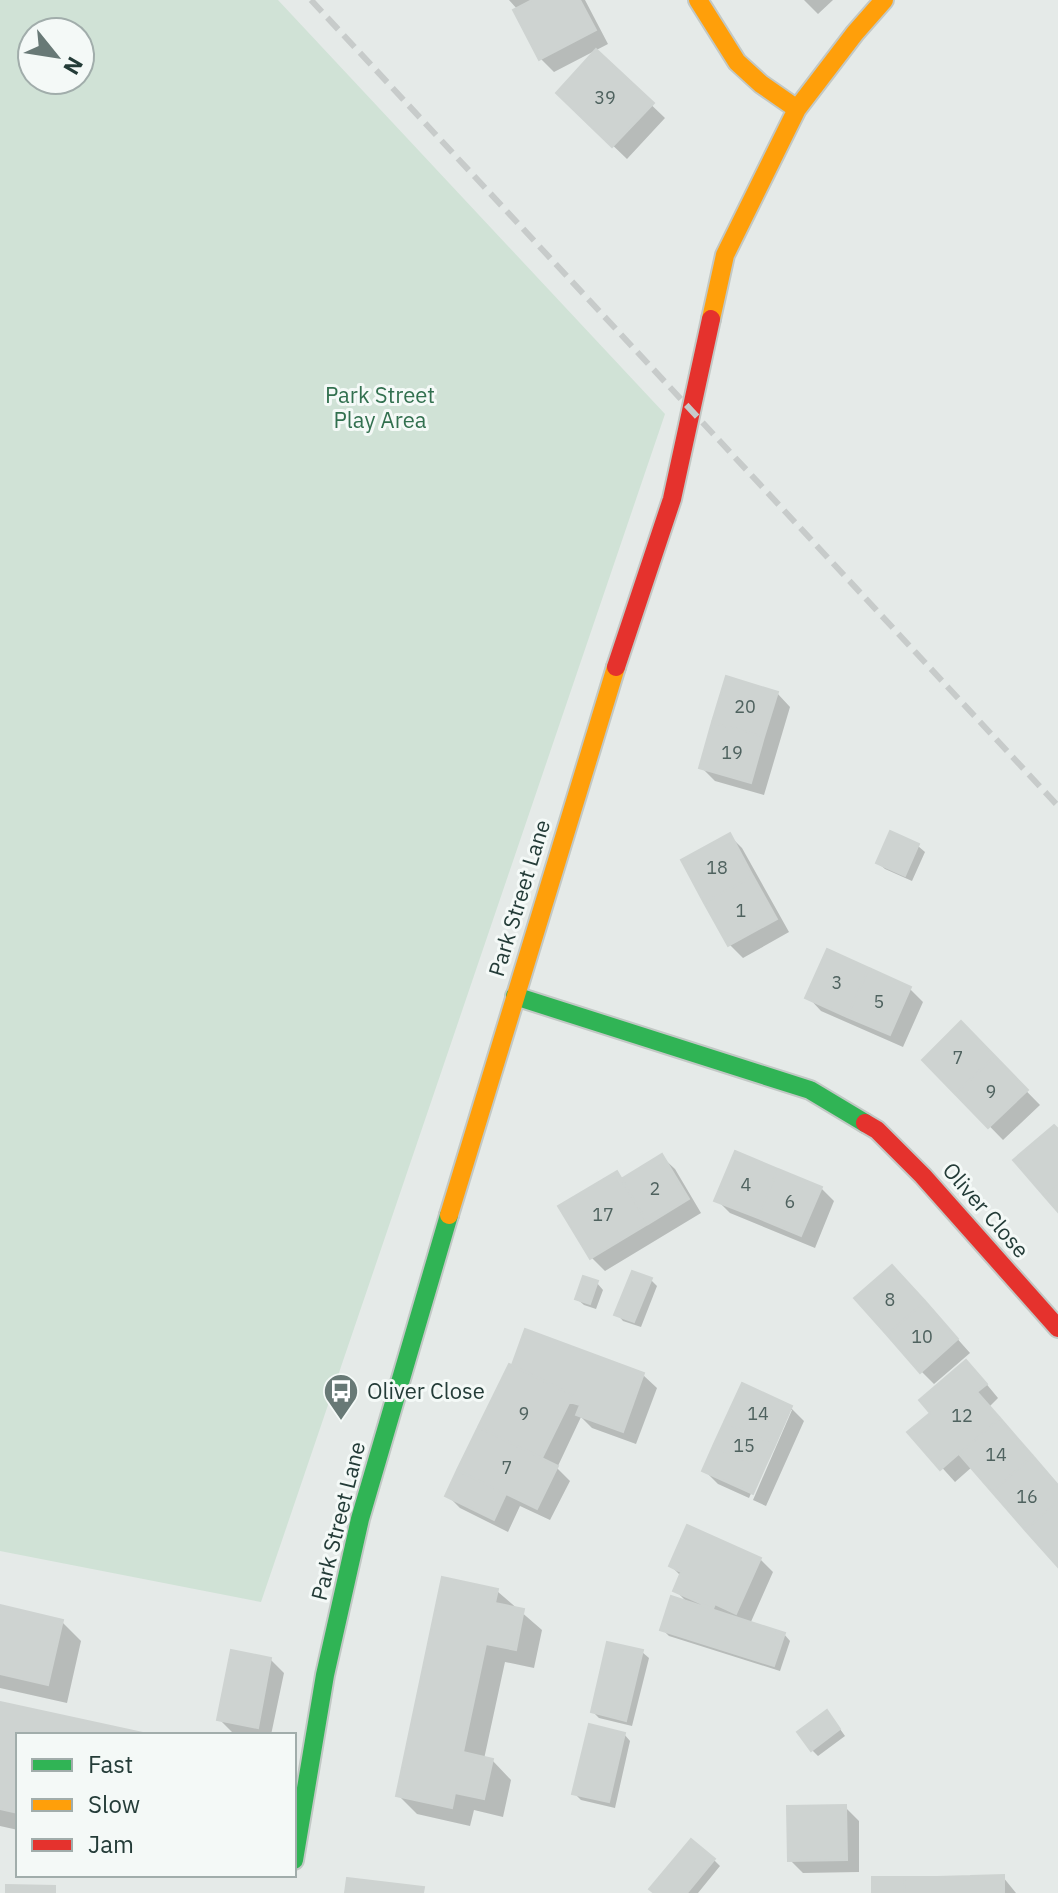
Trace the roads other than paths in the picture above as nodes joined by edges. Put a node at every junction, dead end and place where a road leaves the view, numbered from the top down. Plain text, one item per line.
1 (698, 0) edge
2 (884, 0) edge
3 (797, 109) junction
4 (515, 996) junction
5 (1058, 1328) edge
6 (296, 1848) edge

1 - 3 street
2 - 3 street, Park Street Lane
3 - 4 street, Park Street Lane
4 - 5 street, Oliver Close
4 - 6 street, Park Street Lane

